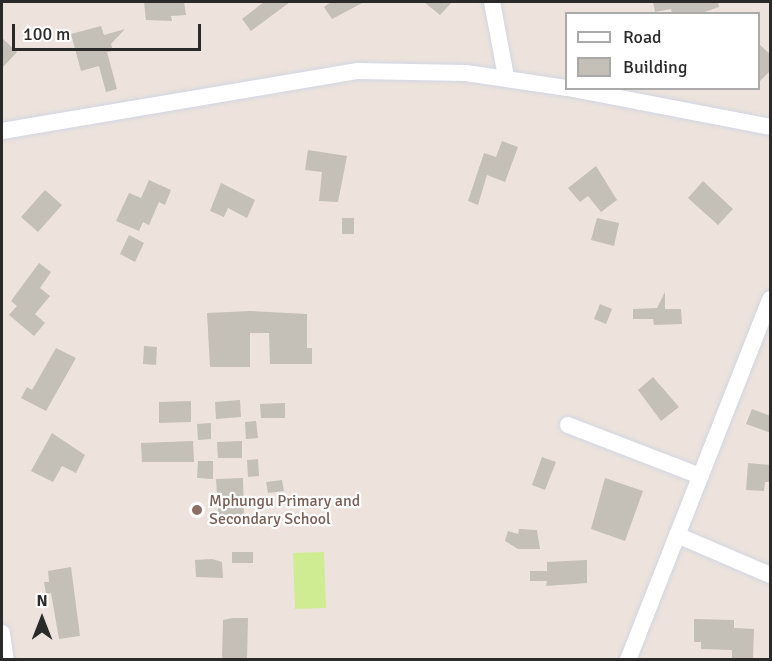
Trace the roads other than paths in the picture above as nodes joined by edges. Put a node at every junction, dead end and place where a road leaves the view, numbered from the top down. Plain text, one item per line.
1 (492, 2) edge
2 (506, 77) junction
3 (565, 88) edge
4 (577, 90) edge
5 (771, 127) edge
6 (2, 131) edge
7 (771, 298) edge
8 (568, 425) dead end
9 (700, 476) junction
10 (677, 535) junction
11 (771, 575) edge
12 (2, 633) edge
13 (6, 660) edge
14 (628, 660) edge

1 - 2 street
2 - 3 street
2 - 6 street
4 - 5 street
7 - 9 street
8 - 9 street
9 - 10 street
10 - 11 street
10 - 14 street
12 - 13 street

